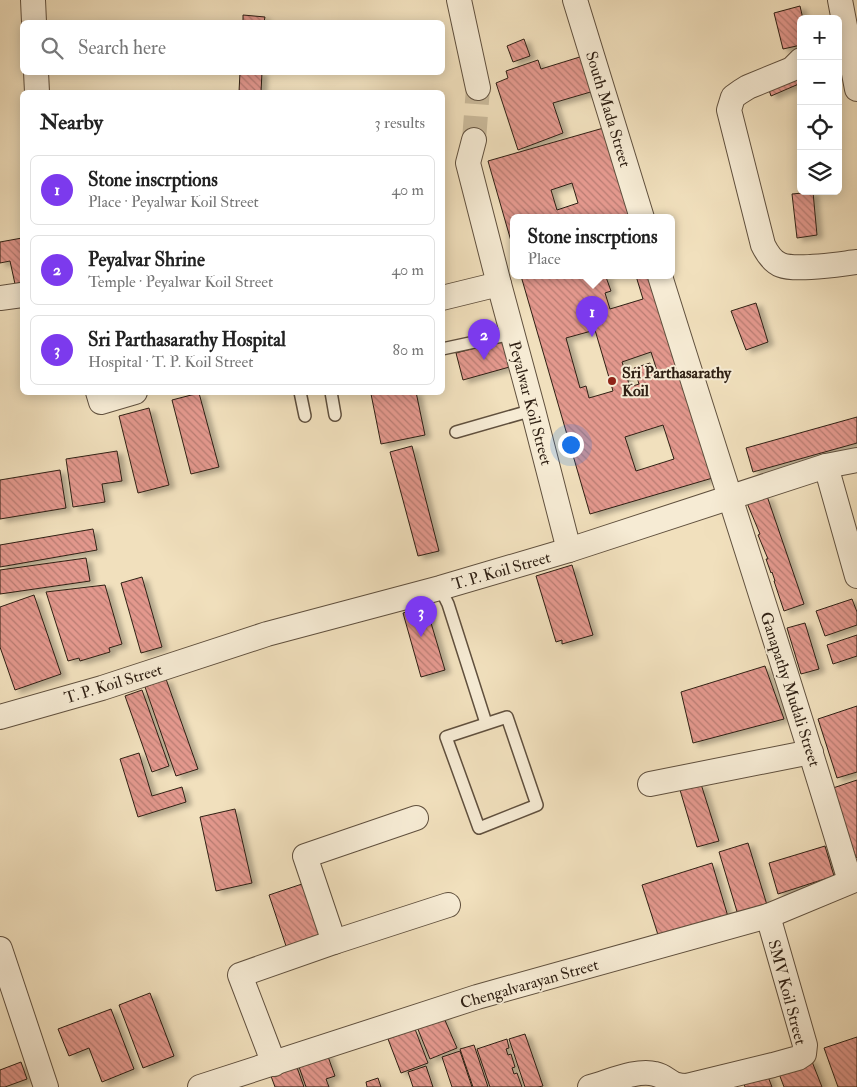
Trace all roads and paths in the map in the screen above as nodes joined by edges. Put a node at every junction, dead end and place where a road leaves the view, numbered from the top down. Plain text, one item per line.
1 (33, 0) edge
2 (459, 0) edge
3 (575, 0) edge
4 (34, 20) edge
5 (842, 20) edge
6 (797, 64) edge
7 (36, 75) edge
8 (478, 88) tunnel mouth
9 (857, 89) edge
10 (37, 90) edge
11 (474, 140) tunnel mouth
12 (641, 214) edge
13 (857, 262) edge
14 (661, 279) edge
15 (498, 284) junction
16 (20, 296) edge
17 (445, 297) edge
18 (0, 298) edge
19 (512, 334) junction
20 (445, 348) edge
21 (114, 395) edge
22 (301, 395) edge
23 (332, 395) edge
24 (100, 397) edge
25 (533, 410) junction
26 (335, 415) dead end
27 (305, 416) dead end
28 (456, 432) dead end
29 (857, 460) edge
30 (826, 466) junction
31 (729, 498) junction
32 (569, 550) junction
33 (857, 576) edge
34 (440, 588) junction
35 (0, 717) edge
36 (486, 723) junction
37 (811, 752) junction
38 (650, 784) dead end
39 (416, 818) dead end
40 (853, 880) edge
41 (448, 905) dead end
42 (768, 916) junction
43 (334, 942) junction
44 (0, 949) edge
45 (274, 1064) junction
46 (668, 1084) edge
47 (39, 1085) edge
48 (200, 1087) edge
49 (590, 1087) edge

1 - 4 street
2 - 8 street
3 - 12 street, South Mada Street
5 - 9 street
6 - 13 street
7 - 10 street
11 - 15 street, Peyalwar Koil Street
14 - 31 street
15 - 17 street
15 - 19 street, Peyalwar Koil Street
16 - 18 street
19 - 20 lane
19 - 25 street, Peyalwar Koil Street
21 - 24 street
22 - 27 lane
23 - 26 lane
25 - 28 lane
25 - 32 street, Peyalwar Koil Street
29 - 30 street, T. P. Koil Street
30 - 31 street, T. P. Koil Street
30 - 33 street
31 - 32 street, T. P. Koil Street
31 - 37 street, Ganapathy Mudali Street
32 - 34 street, T. P. Koil Street
34 - 35 street, T. P. Koil Street
34 - 36 lane
36 - 36 lane
37 - 38 street
37 - 40 street, Ganapathy Mudali Street
39 - 43 street
40 - 42 street, Chengalvarayan Street
41 - 43 street
42 - 45 street, Chengalvarayan Street
42 - 46 street, SMV Koil Street
43 - 45 street
44 - 47 street
45 - 48 street, Chengalvarayan Street
46 - 49 street, SMV Koil Street

